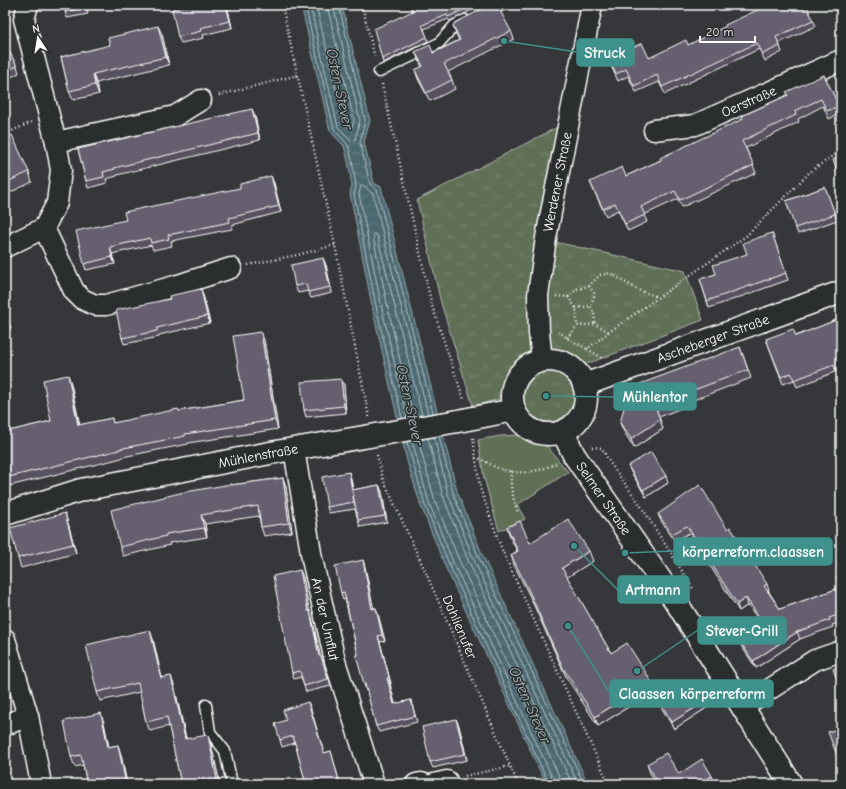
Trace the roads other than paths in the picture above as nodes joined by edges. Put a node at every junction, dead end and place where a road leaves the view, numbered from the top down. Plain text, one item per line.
1 (28, 5) edge
2 (502, 5) edge
3 (592, 5) edge
4 (841, 60) edge
5 (379, 72) dead end
6 (201, 100) road end
7 (654, 130) dead end
8 (56, 142) junction
9 (44, 228) junction
10 (5, 247) edge
11 (231, 268) road end
12 (841, 292) edge
13 (542, 360) junction
14 (584, 385) junction
15 (514, 410) junction
16 (563, 432) junction
17 (294, 449) junction
18 (5, 514) edge
19 (5, 639) edge
20 (841, 650) edge
21 (206, 705) dead end
22 (742, 706) junction
23 (28, 716) junction
24 (5, 725) edge
25 (41, 784) edge
26 (232, 784) edge
27 (374, 784) edge
28 (416, 784) edge
29 (424, 784) edge
30 (791, 784) edge

1 - 8 street
2 - 5 lane
3 - 13 street, Werdener Straße
4 - 7 street, Oerstraße
6 - 8 street
8 - 9 street
9 - 10 street
9 - 11 street
12 - 14 street, Ascheberger Straße
13 - 14 street
13 - 15 street
14 - 16 street
15 - 16 street
15 - 17 street, Mühlenstraße
16 - 22 street, Selmer Straße
17 - 18 street, Mühlenstraße
17 - 27 street, An der Umflut
19 - 23 street
20 - 22 street
21 - 26 lane
22 - 30 street, Selmer Straße
23 - 24 street
23 - 25 street
28 - 29 street

